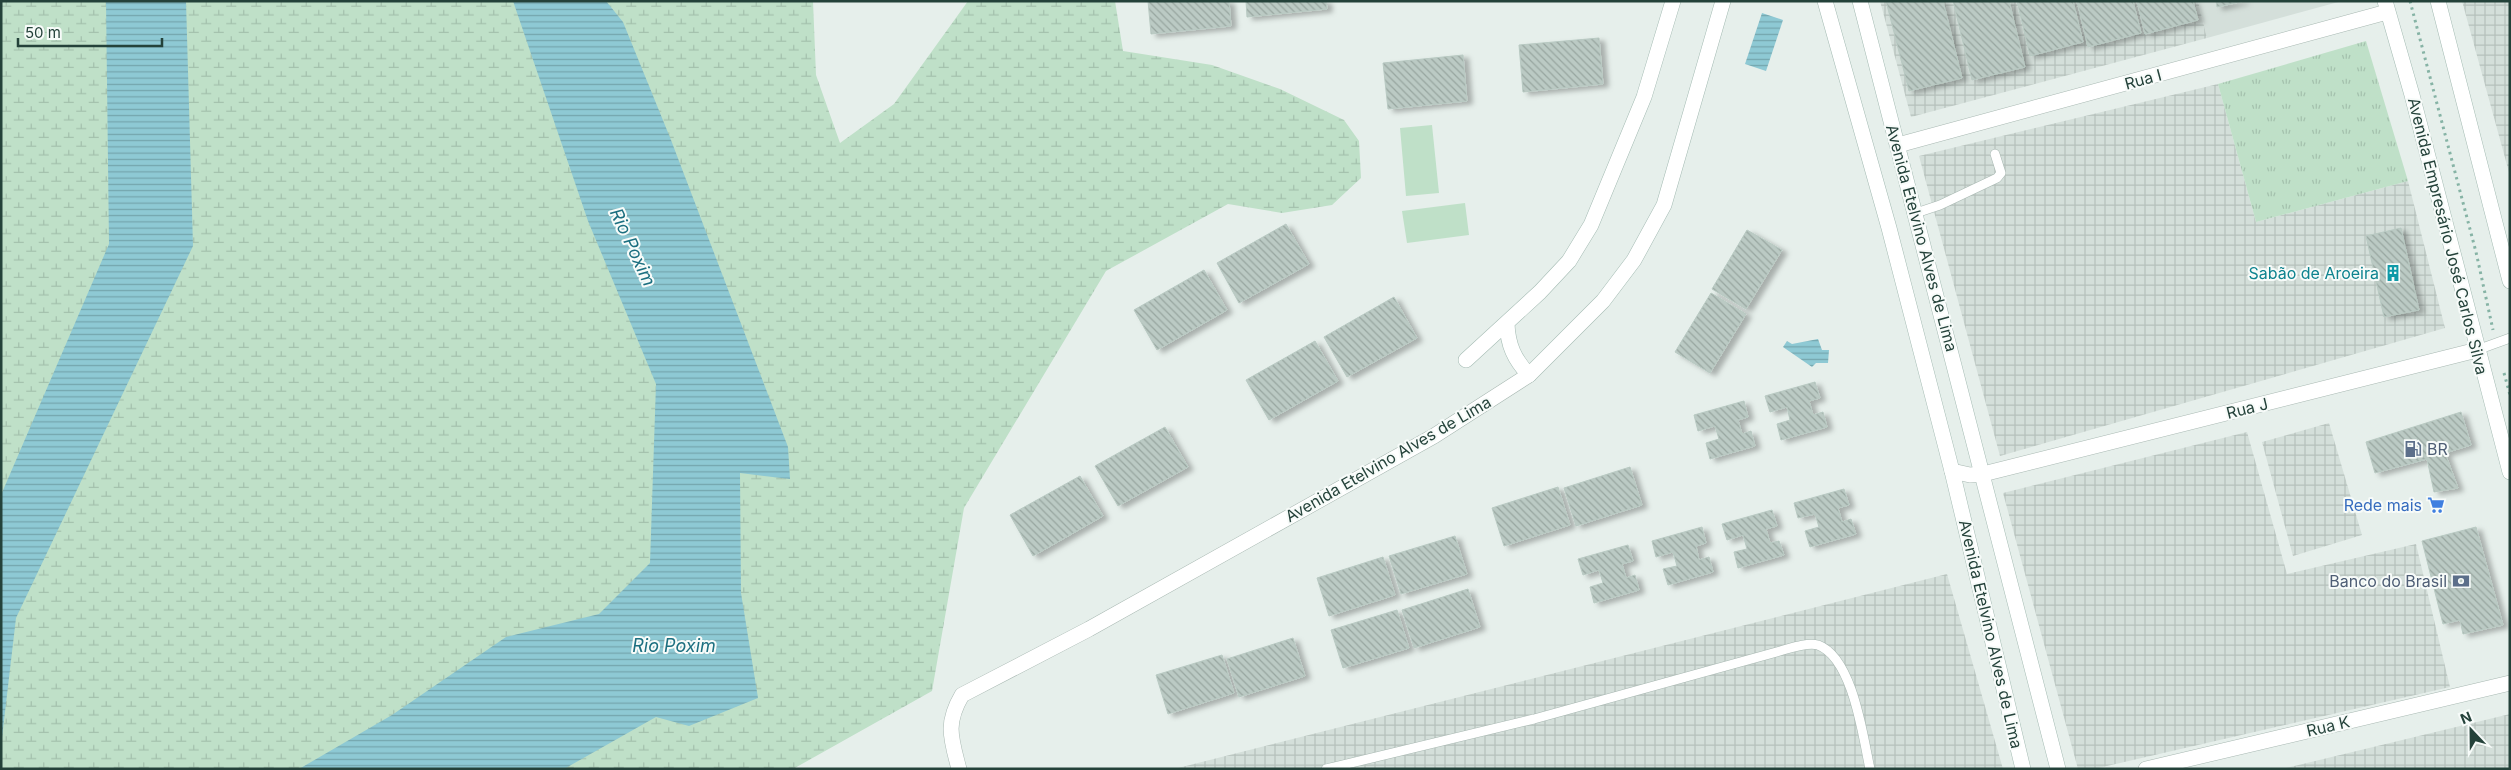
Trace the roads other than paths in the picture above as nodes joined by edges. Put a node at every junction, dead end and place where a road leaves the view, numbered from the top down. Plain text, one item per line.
1 (1673, 1) edge
2 (1722, 1) edge
3 (1825, 1) edge
4 (1860, 1) edge
5 (2438, 1) edge
6 (2386, 7) edge
7 (1898, 145) junction
8 (1995, 154) dead end
9 (1916, 213) junction
10 (2510, 281) edge
11 (1507, 324) junction
12 (2510, 338) edge
13 (2477, 350) junction
14 (1466, 360) dead end
15 (1529, 375) junction
16 (1952, 471) junction
17 (2510, 472) edge
18 (1984, 474) junction
19 (2510, 683) edge
20 (959, 769) edge
21 (1326, 769) edge
22 (1870, 769) edge
23 (2023, 769) edge
24 (2058, 769) edge
25 (2146, 769) edge

1 - 11 street
2 - 15 street, Avenida Etelvino Alves de Lima
3 - 16 street, Avenida Etelvino Alves de Lima
4 - 7 street, Avenida Etelvino Alves de Lima
5 - 10 street
6 - 7 street, Rua I
6 - 13 street, Avenida Empresário José Carlos Silva
7 - 9 street, Avenida Etelvino Alves de Lima
8 - 9 lane
9 - 18 street, Avenida Etelvino Alves de Lima
11 - 14 street
11 - 15 street
12 - 13 lane, Rua J
13 - 17 street, Avenida Empresário José Carlos Silva
13 - 18 street, Rua J
15 - 20 street, Avenida Etelvino Alves de Lima
16 - 18 street
16 - 23 street, Avenida Etelvino Alves de Lima
18 - 24 street, Avenida Etelvino Alves de Lima
19 - 25 street, Rua K
21 - 22 lane

